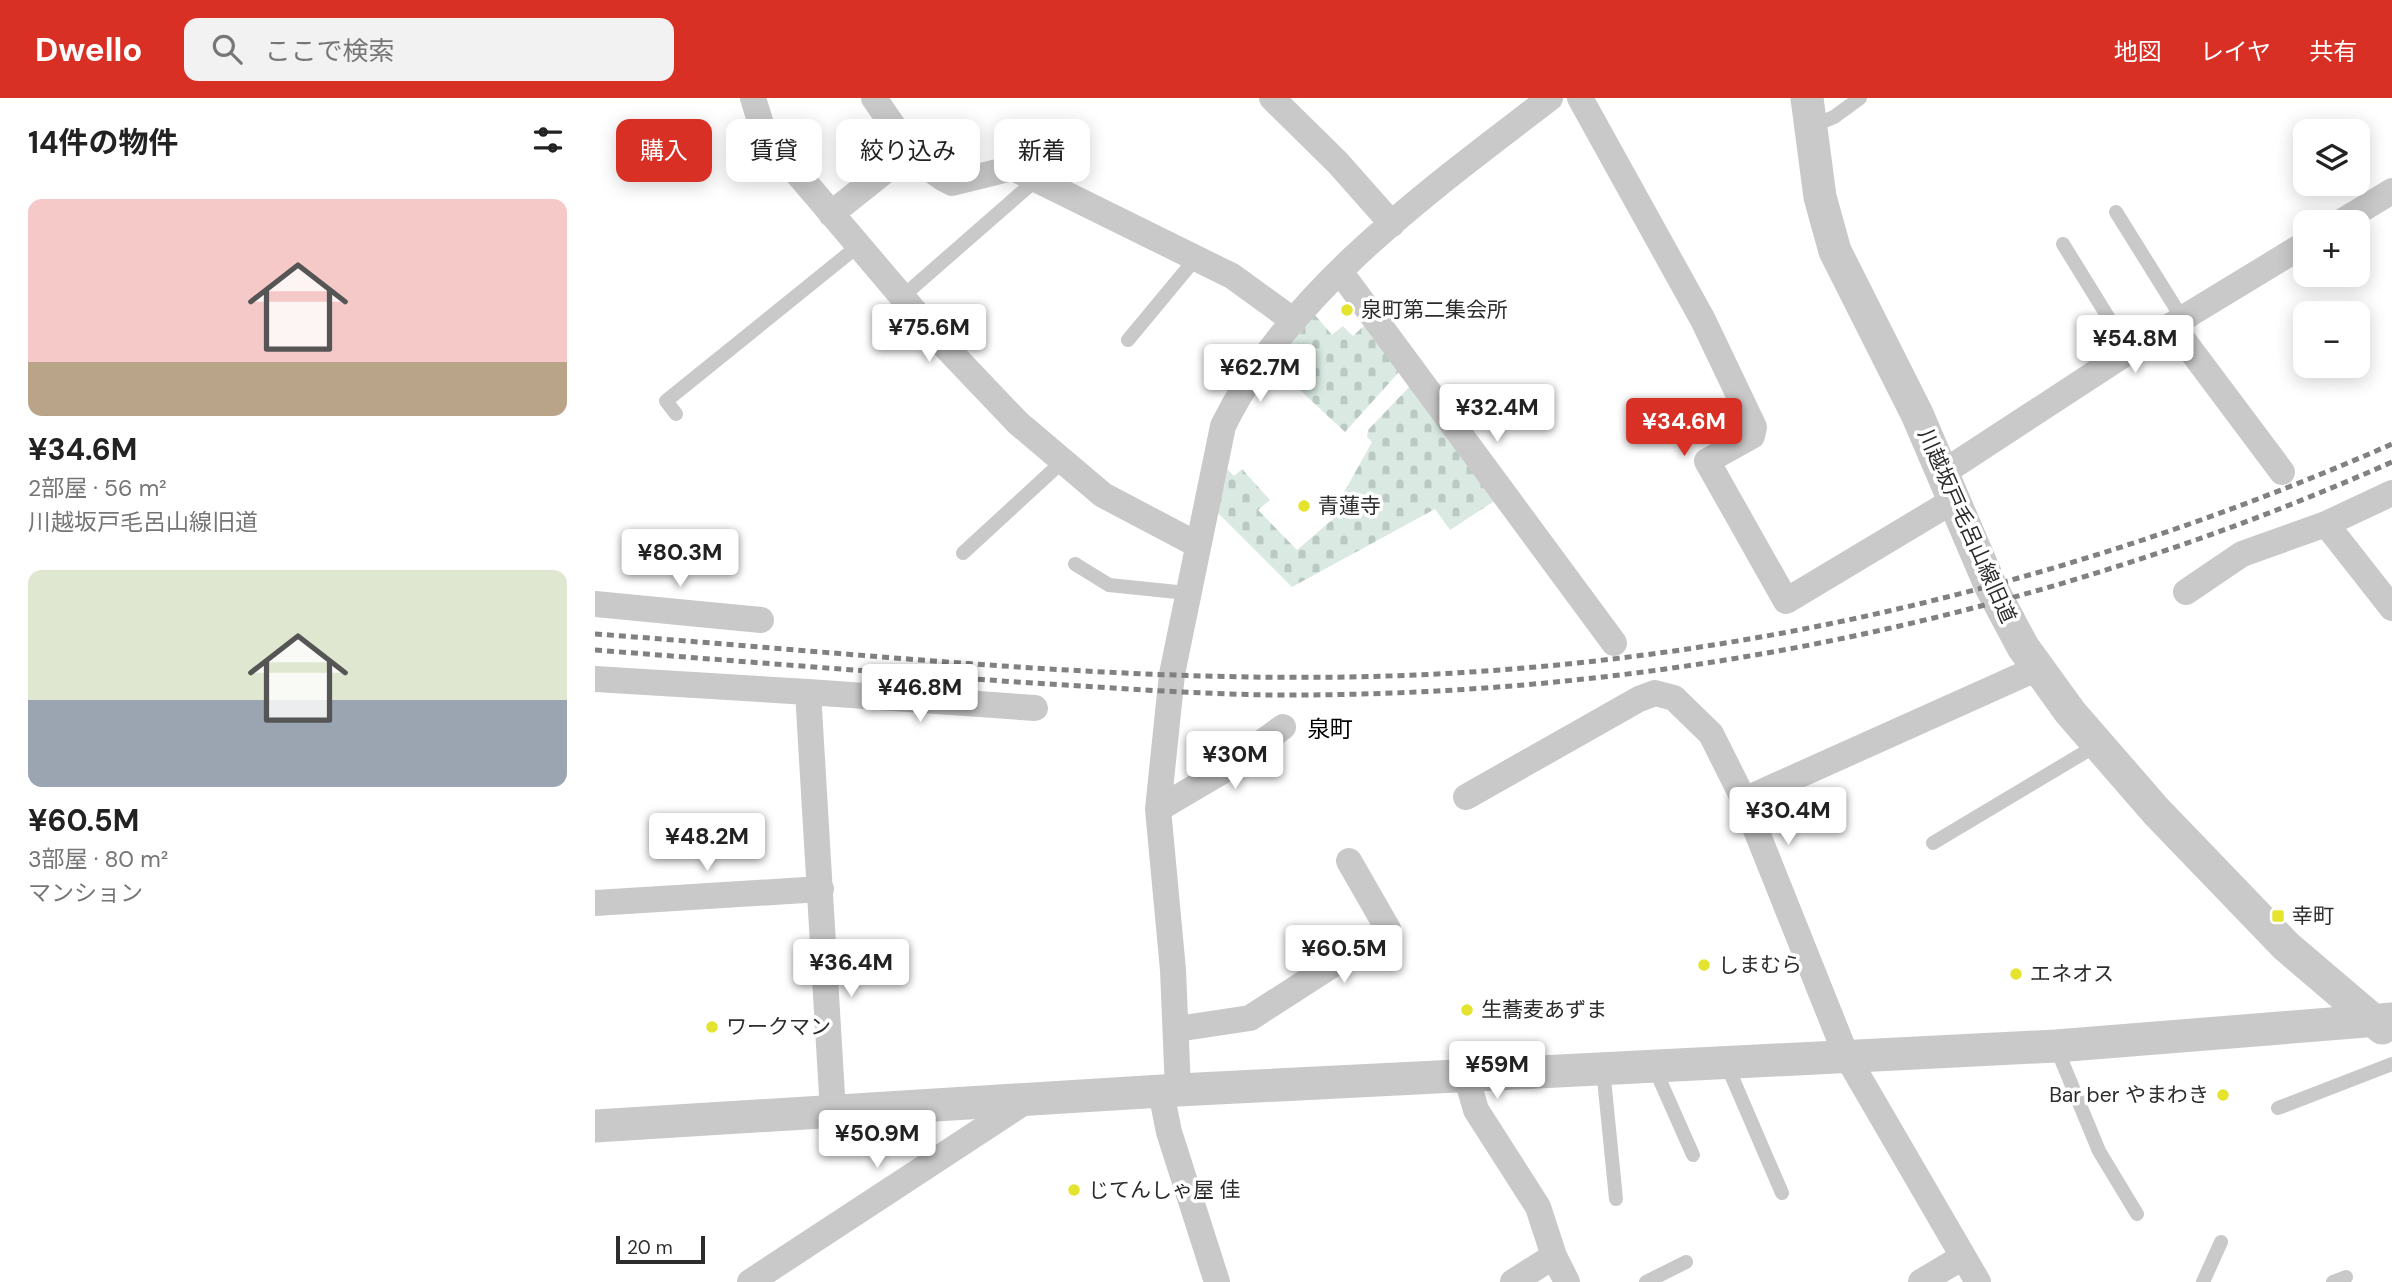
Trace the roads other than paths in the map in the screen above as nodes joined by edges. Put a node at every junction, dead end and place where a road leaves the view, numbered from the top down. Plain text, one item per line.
1 (753, 98) edge
2 (874, 98) edge
3 (1272, 98) edge
4 (1550, 98) edge
5 (1580, 98) edge
6 (1860, 98) edge
7 (1808, 112) edge
8 (889, 119) edge
9 (871, 182) edge
10 (1034, 182) edge
11 (1043, 182) edge
12 (2392, 191) edge
13 (2361, 210) edge
14 (2116, 212) dead end
15 (831, 214) junction
16 (1392, 224) junction
17 (2063, 244) dead end
18 (858, 246) junction
19 (2293, 251) edge
20 (1196, 258) junction
21 (1341, 272) junction
22 (902, 297) junction
23 (1294, 321) junction
24 (2177, 321) junction
25 (1128, 340) dead end
26 (2129, 351) junction
27 (676, 414) dead end
28 (1063, 461) junction
29 (2282, 472) dead end
30 (1950, 486) junction
31 (2392, 493) edge
32 (2326, 524) junction
33 (1196, 544) junction
34 (963, 553) dead end
35 (1075, 564) dead end
36 (2186, 592) dead end
37 (1187, 593) junction
38 (595, 604) edge
39 (2392, 608) edge
40 (761, 620) dead end
41 (1614, 643) dead end
42 (2038, 668) junction
43 (595, 679) edge
44 (808, 692) junction
45 (1035, 708) dead end
46 (1283, 727) dead end
47 (2097, 745) junction
48 (1466, 797) dead end
49 (1744, 800) junction
50 (1158, 809) junction
51 (1933, 843) dead end
52 (1349, 861) dead end
53 (821, 889) junction
54 (595, 903) edge
55 (2386, 1026) edge
56 (1177, 1029) junction
57 (2056, 1046) junction
58 (1846, 1055) junction
59 (1726, 1061) junction
60 (2392, 1064) edge
61 (1654, 1066) junction
62 (1603, 1069) junction
63 (1466, 1075) junction
64 (1170, 1091) junction
65 (1029, 1098) junction
66 (2278, 1108) dead end
67 (833, 1112) junction
68 (595, 1126) edge
69 (1693, 1155) dead end
70 (1782, 1194) dead end
71 (1616, 1199) dead end
72 (2137, 1214) dead end
73 (2221, 1242) dead end
74 (1554, 1256) junction
75 (1963, 1257) junction
76 (1686, 1262) dead end
77 (750, 1282) edge
78 (1217, 1282) edge
79 (1513, 1282) edge
80 (1567, 1282) edge
81 (1646, 1282) edge
82 (1921, 1282) edge
83 (1978, 1282) edge
84 (2203, 1282) edge

1 - 15 street
2 - 8 street
3 - 16 street
4 - 16 street
5 - 30 street
6 - 7 lane
7 - 30 street, 川越坂戸毛呂山線旧道
9 - 15 street
10 - 22 lane
11 - 20 street
12 - 13 street
14 - 24 lane
15 - 18 street
16 - 21 street
17 - 26 lane
18 - 22 street
18 - 27 lane
19 - 24 street
20 - 23 street
20 - 25 lane
21 - 23 street
21 - 41 street
22 - 28 street
23 - 33 street
24 - 26 street
24 - 29 street
26 - 30 street
28 - 33 street
28 - 34 lane
30 - 42 street, 川越坂戸毛呂山線旧道
31 - 32 street
32 - 36 street
32 - 39 street
33 - 37 street
35 - 37 lane
37 - 50 street
38 - 40 street
42 - 47 street, 川越坂戸毛呂山線旧道
42 - 49 street
43 - 44 street
44 - 45 street
44 - 53 street
46 - 50 street
47 - 51 lane
47 - 55 street, 川越坂戸毛呂山線旧道
48 - 49 street
49 - 58 street
50 - 56 street
52 - 56 street
53 - 54 street
53 - 67 street
55 - 57 street
56 - 64 street
57 - 58 street
57 - 72 lane
58 - 59 street
58 - 75 street
59 - 61 street
59 - 70 lane
60 - 66 lane
61 - 62 street
61 - 69 lane
62 - 63 street
62 - 71 lane
63 - 64 street
63 - 74 street
64 - 65 street
64 - 78 street
65 - 67 street
65 - 77 street
67 - 68 street
73 - 84 lane
74 - 79 street
74 - 80 street
75 - 82 street
75 - 83 street
76 - 81 lane

